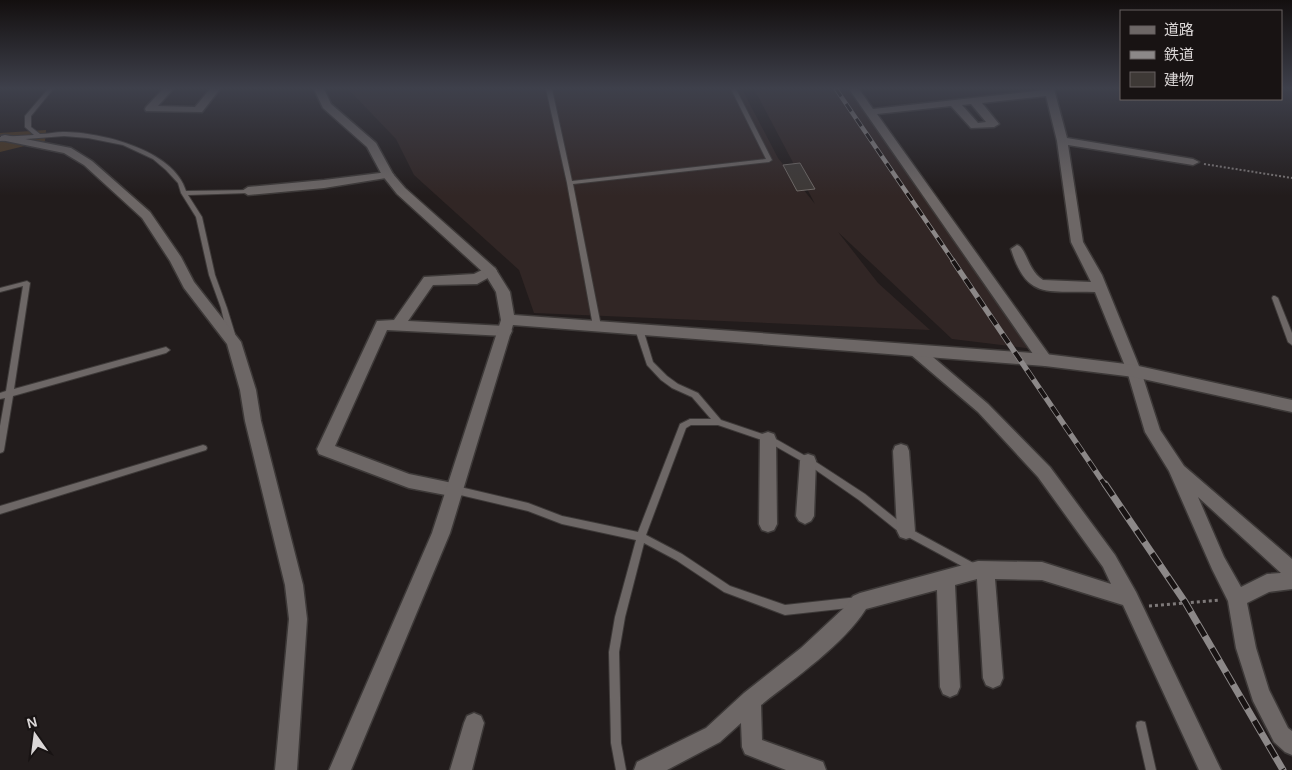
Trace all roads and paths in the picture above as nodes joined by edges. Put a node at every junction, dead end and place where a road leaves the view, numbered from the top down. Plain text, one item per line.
1 (28, 125) edge
2 (349, 125) edge
3 (557, 125) edge
4 (751, 125) edge
5 (879, 125) edge
6 (1058, 125) edge
7 (39, 136) junction
8 (2, 139) edge
9 (1062, 141) junction
10 (1193, 162) joint
11 (388, 175) junction
12 (1292, 178) edge
13 (570, 183) junction
14 (248, 191) joint
15 (184, 193) junction
16 (1016, 249) dead end
17 (490, 271) junction
18 (1100, 287) junction
19 (0, 290) edge
20 (1275, 298) dead end
21 (398, 326) junction
22 (506, 326) junction
23 (597, 326) junction
24 (639, 329) junction
25 (231, 337) junction
26 (1292, 342) edge
27 (166, 350) dead end
28 (915, 350) junction
29 (1044, 360) junction
30 (1134, 371) junction
31 (9, 393) junction
32 (0, 396) edge
33 (1292, 406) edge
34 (718, 422) junction
35 (768, 439) junction
36 (203, 448) dead end
37 (0, 450) edge
38 (901, 451) dead end
39 (808, 461) junction
40 (1176, 468) junction
41 (456, 490) junction
42 (0, 510) edge
43 (805, 516) dead end
44 (768, 524) dead end
45 (906, 531) junction
46 (642, 537) junction
47 (981, 570) junction
48 (1292, 571) edge
49 (946, 580) junction
50 (1292, 580) edge
51 (1237, 599) junction
52 (860, 602) junction
53 (1131, 603) junction
54 (993, 678) dead end
55 (950, 687) dead end
56 (751, 700) junction
57 (474, 723) dead end
58 (1141, 726) dead end
59 (1292, 745) edge
60 (286, 770) edge
61 (340, 770) edge
62 (461, 770) edge
63 (621, 770) edge
64 (645, 770) edge
65 (815, 770) edge
66 (1151, 770) edge
67 (1210, 770) edge

1 - 7 lane
2 - 11 street
3 - 13 lane
4 - 13 lane
5 - 29 street
6 - 9 street
7 - 8 lane
7 - 15 lane
8 - 25 street
9 - 10 street
9 - 18 street
10 - 12 path
11 - 14 street
11 - 17 street
13 - 23 lane
14 - 15 lane
15 - 25 lane
16 - 18 street
17 - 21 street
17 - 22 street
18 - 30 street
19 - 31 lane
20 - 26 lane
21 - 22 street
21 - 41 street
22 - 23 street
22 - 41 street
23 - 24 street
24 - 28 street
24 - 34 lane
25 - 60 street
27 - 31 lane
28 - 29 street
28 - 53 street
29 - 30 street
30 - 33 street
30 - 40 street
31 - 32 lane
31 - 37 lane
34 - 35 lane
34 - 46 lane
35 - 39 lane
35 - 44 street
36 - 42 lane
38 - 45 street
39 - 43 street
39 - 45 lane
40 - 48 street
40 - 51 street
41 - 46 lane
41 - 61 street
45 - 47 lane
46 - 52 lane
46 - 63 lane
47 - 49 street
47 - 53 street
47 - 54 street
49 - 52 street
49 - 55 street
50 - 51 street
51 - 53 path
51 - 59 street
52 - 56 street
53 - 67 street
56 - 64 street
56 - 65 street
57 - 62 street
58 - 66 lane

